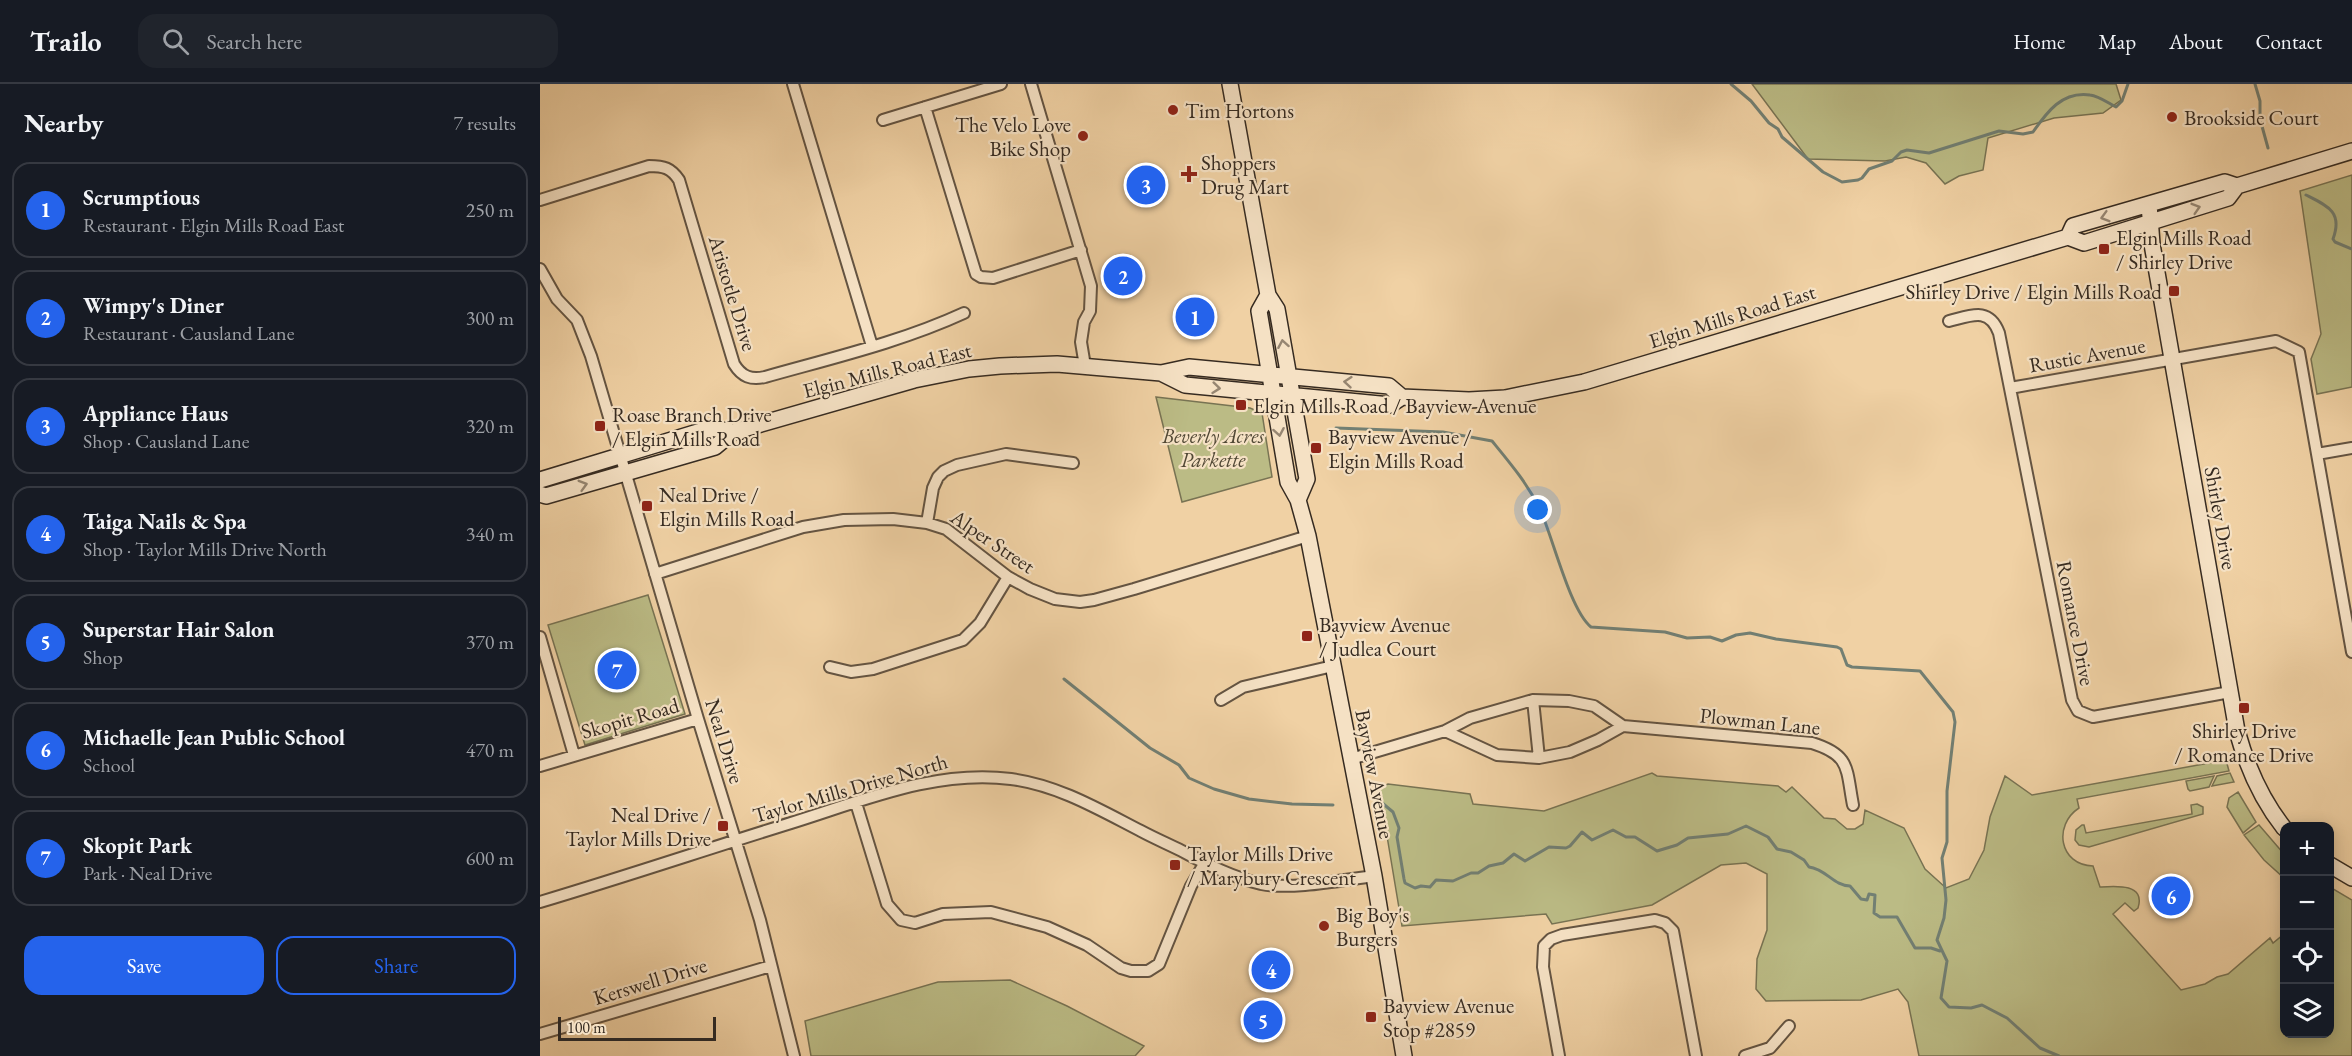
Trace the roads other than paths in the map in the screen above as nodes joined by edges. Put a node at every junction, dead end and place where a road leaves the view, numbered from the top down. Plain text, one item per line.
1 (792, 84) edge
2 (1001, 84) edge
3 (1031, 84) edge
4 (1230, 84) edge
5 (925, 107) junction
6 (883, 120) dead end
7 (2352, 151) edge
8 (2237, 186) junction
9 (540, 200) edge
10 (2149, 204) junction
11 (2150, 222) junction
12 (2068, 237) junction
13 (1081, 250) junction
14 (540, 269) edge
15 (1268, 295) junction
16 (964, 313) dead end
17 (1948, 321) dead end
18 (872, 346) junction
19 (2172, 359) junction
20 (1085, 366) junction
21 (1161, 373) junction
22 (1269, 375) junction
23 (1289, 376) junction
24 (2010, 388) junction
25 (1273, 394) junction
26 (1293, 396) junction
27 (1402, 397) junction
28 (734, 432) junction
29 (2352, 448) edge
30 (620, 454) junction
31 (2317, 454) junction
32 (1073, 463) dead end
33 (625, 473) junction
34 (540, 480) edge
35 (540, 494) edge
36 (1298, 500) junction
37 (927, 523) junction
38 (1308, 536) junction
39 (655, 574) junction
40 (1008, 577) junction
41 (2350, 626) edge
42 (540, 637) edge
43 (2352, 652) edge
44 (1333, 666) junction
45 (830, 667) dead end
46 (2230, 692) junction
47 (1221, 699) dead end
48 (1533, 700) junction
49 (698, 719) junction
50 (1623, 726) junction
51 (1445, 731) junction
52 (574, 755) junction
53 (1539, 758) junction
54 (1351, 759) junction
55 (540, 766) edge
56 (856, 803) junction
57 (1853, 805) dead end
58 (2280, 822) edge
59 (736, 840) junction
60 (1203, 864) junction
61 (2334, 867) edge
62 (1374, 876) junction
63 (2352, 878) edge
64 (540, 902) edge
65 (771, 966) junction
66 (1789, 1026) dead end
67 (540, 1035) edge
68 (794, 1056) edge
69 (1404, 1056) edge
70 (1558, 1056) edge
71 (1696, 1056) edge
72 (1745, 1056) edge

1 - 18 street
2 - 5 street
3 - 13 street
4 - 15 main road, Bayview Avenue
5 - 6 street
5 - 13 street
7 - 8 main road, Elgin Mills Road East
8 - 10 main road, Elgin Mills Road East
11 -> 8 main road, Elgin Mills Road East
9 - 18 street, Aristotle Drive
10 - 11 main road, Shirley Drive
10 -> 12 main road, Elgin Mills Road East
11 - 12 main road, Elgin Mills Road East
11 - 19 main road, Shirley Drive
12 - 27 main road, Elgin Mills Road East
13 - 20 street
14 - 30 street, Neal Drive
15 - 22 main road, Bayview Avenue
23 -> 15 main road, Bayview Avenue
16 - 18 street
17 - 24 street
19 - 24 street, Rustic Avenue
19 - 31 street, Rustic Avenue
19 - 46 main road, Shirley Drive
20 - 21 main road, Elgin Mills Road East
20 - 28 main road, Elgin Mills Road East
21 - 22 main road, Elgin Mills Road East
21 -> 25 main road, Elgin Mills Road East
22 - 23 main road, Elgin Mills Road East
22 - 25 main road, Bayview Avenue
23 - 26 main road, Bayview Avenue
27 -> 23 main road, Elgin Mills Road East
24 - 46 street, Romance Drive
25 - 26 main road, Elgin Mills Road East
25 -> 36 main road, Bayview Avenue
26 - 27 main road, Elgin Mills Road East
26 - 36 main road, Bayview Avenue
28 - 30 main road, Elgin Mills Road East
28 - 33 main road, Elgin Mills Road East
29 - 31 street
30 - 33 street, Neal Drive
30 - 34 main road, Elgin Mills Road East
31 - 41 street
32 - 37 street
35 -> 33 main road, Elgin Mills Road East
33 - 39 street, Neal Drive
36 - 38 main road, Bayview Avenue
37 - 39 street, Alper Street
37 - 40 street, Alper Street
38 - 40 street, Alper Street
38 - 44 main road, Bayview Avenue
39 - 49 street, Neal Drive
40 - 45 street
41 - 43 street
42 - 52 street
44 - 47 street
44 - 54 main road, Bayview Avenue
46 - 58 main road, Shirley Drive
48 - 50 street, Plowman Lane
48 - 51 street, Plowman Lane
48 - 53 street
49 - 52 street, Skopit Road
49 - 59 street, Neal Drive
50 - 53 street
50 - 57 street, Plowman Lane
51 - 53 street
51 - 54 street, Plowman Lane
52 - 55 street, Skopit Road
54 - 62 main road, Bayview Avenue
56 - 59 street, Taylor Mills Drive North
56 - 60 street, Taylor Mills Drive North
56 - 60 street
59 - 64 street, Taylor Mills Drive North
59 - 65 street, Neal Drive
60 - 62 street, Taylor Mills Drive North
61 - 63 main road
62 - 69 main road, Bayview Avenue
65 - 67 street, Kerswell Drive
65 - 68 street, Neal Drive
66 - 72 street
70 - 71 street

